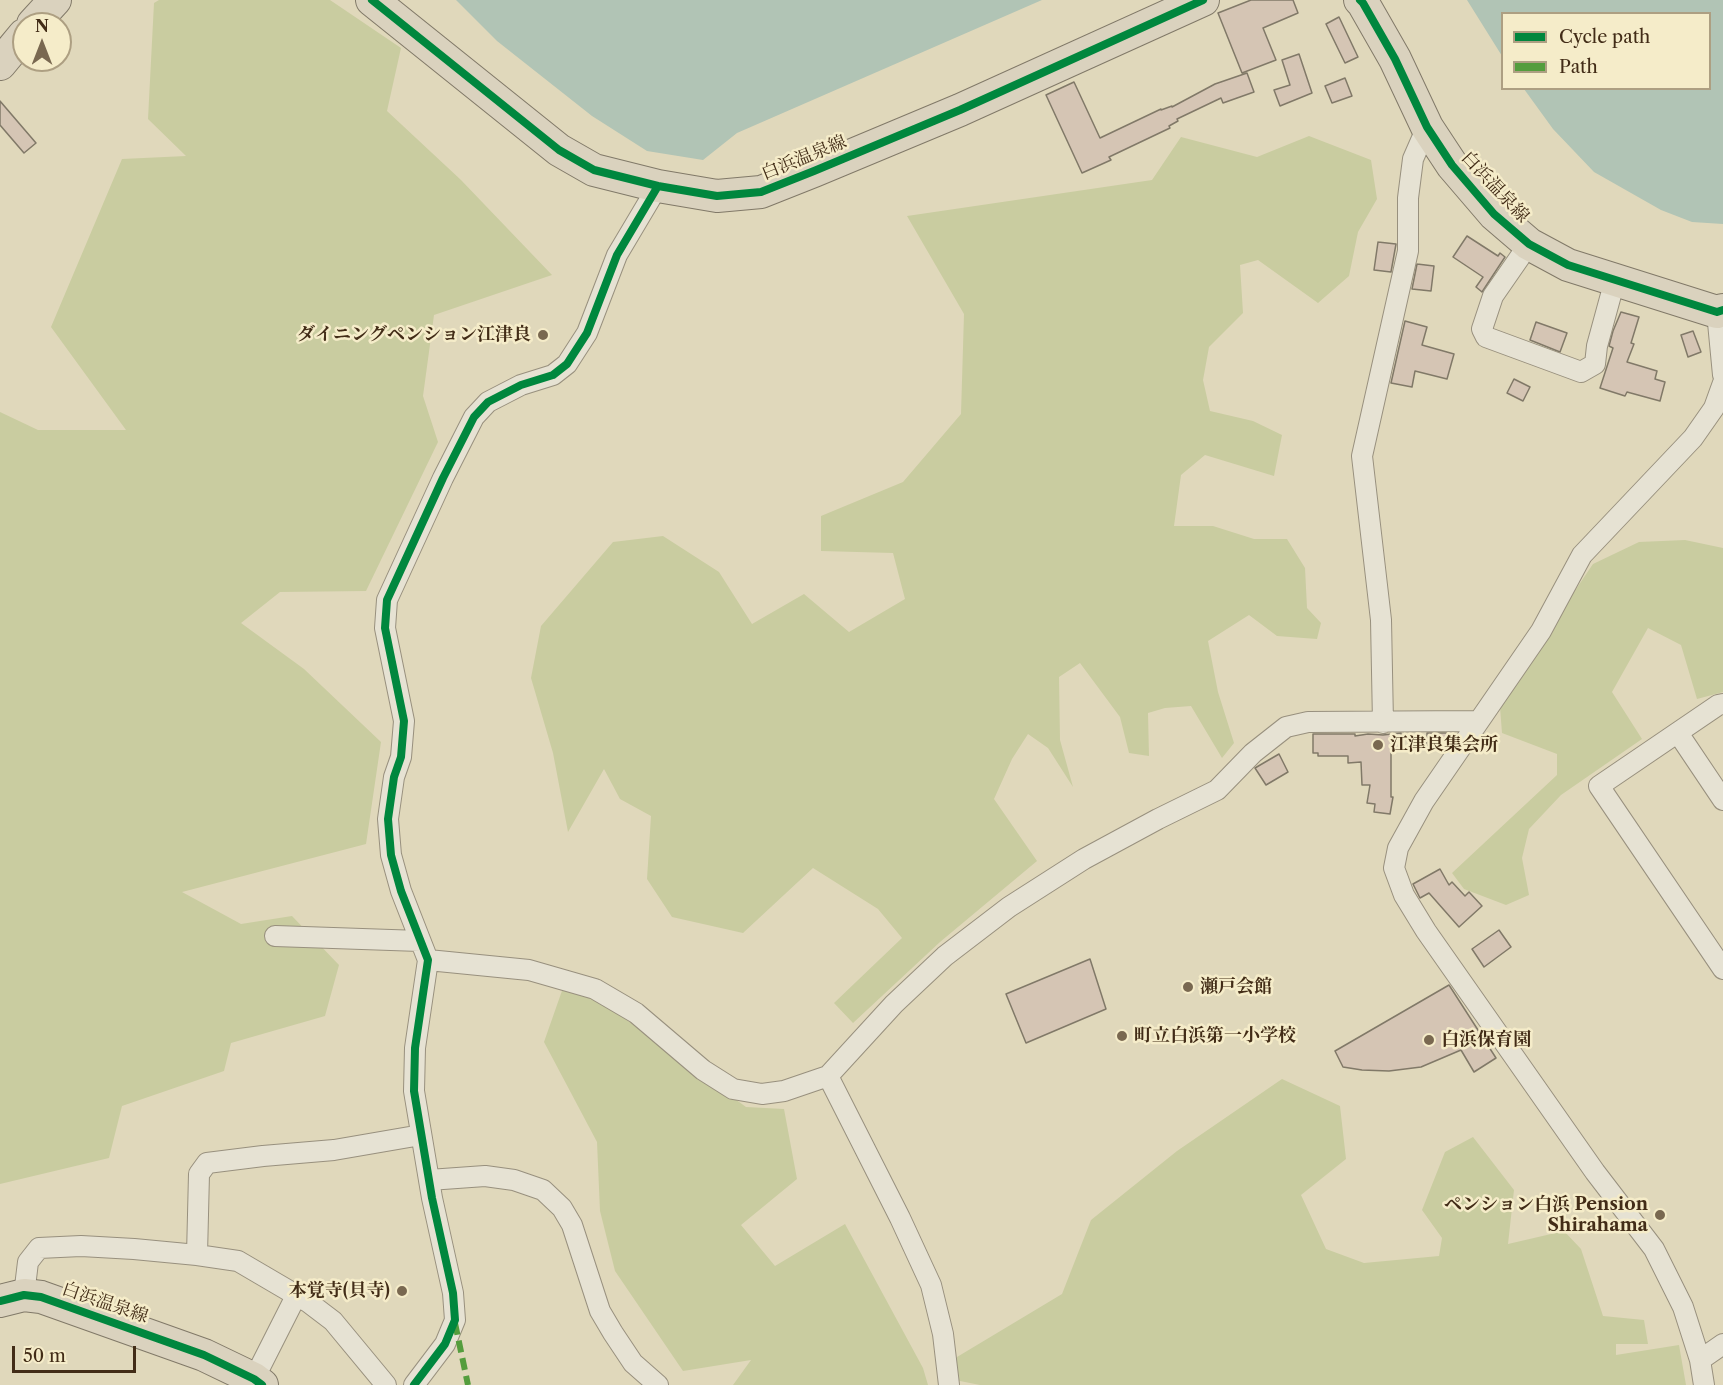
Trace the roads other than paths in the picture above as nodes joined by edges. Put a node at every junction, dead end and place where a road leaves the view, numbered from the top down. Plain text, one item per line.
1 (55, 0) edge
2 (372, 0) edge
3 (1203, 0) edge
4 (1360, 0) edge
5 (44, 12) edge
6 (12, 50) edge
7 (0, 64) edge
8 (1427, 127) junction
9 (658, 186) junction
10 (1529, 244) junction
11 (1615, 280) junction
12 (1720, 311) edge
13 (1723, 375) edge
14 (1723, 383) edge
15 (1723, 704) edge
16 (1478, 721) junction
17 (1383, 723) junction
18 (1678, 733) junction
19 (1723, 800) edge
20 (274, 936) dead end
21 (420, 941) junction
22 (428, 960) junction
23 (1723, 969) edge
24 (828, 1076) junction
25 (421, 1135) junction
26 (429, 1180) junction
27 (197, 1255) junction
28 (296, 1296) junction
29 (12, 1298) edge
30 (1723, 1344) edge
31 (1700, 1360) junction
32 (258, 1382) edge
33 (386, 1385) edge
34 (414, 1385) edge
35 (658, 1385) edge
36 (949, 1385) edge
37 (1704, 1385) edge

1 - 5 main road
2 - 9 main road, 白浜温泉線
3 - 9 main road, 白浜温泉線
4 - 8 main road, 白浜温泉線
6 - 7 main road
8 - 10 main road, 白浜温泉線
8 - 17 street
9 - 21 street
10 - 11 main road, 白浜温泉線
10 - 11 street
11 - 12 main road, 白浜温泉線
12 - 13 street
14 - 16 street
15 - 18 street
16 - 17 street
16 - 31 street
17 - 24 street
18 - 19 street
18 - 23 street
20 - 21 street
21 - 22 street
22 - 24 street
22 - 25 street
24 - 36 street
25 - 26 street
25 - 27 street
26 - 34 street
26 - 35 street
27 - 28 street
27 - 29 street
28 - 32 street
28 - 33 street
29 - 32 main road, 白浜温泉線
30 - 31 street
31 - 37 street

